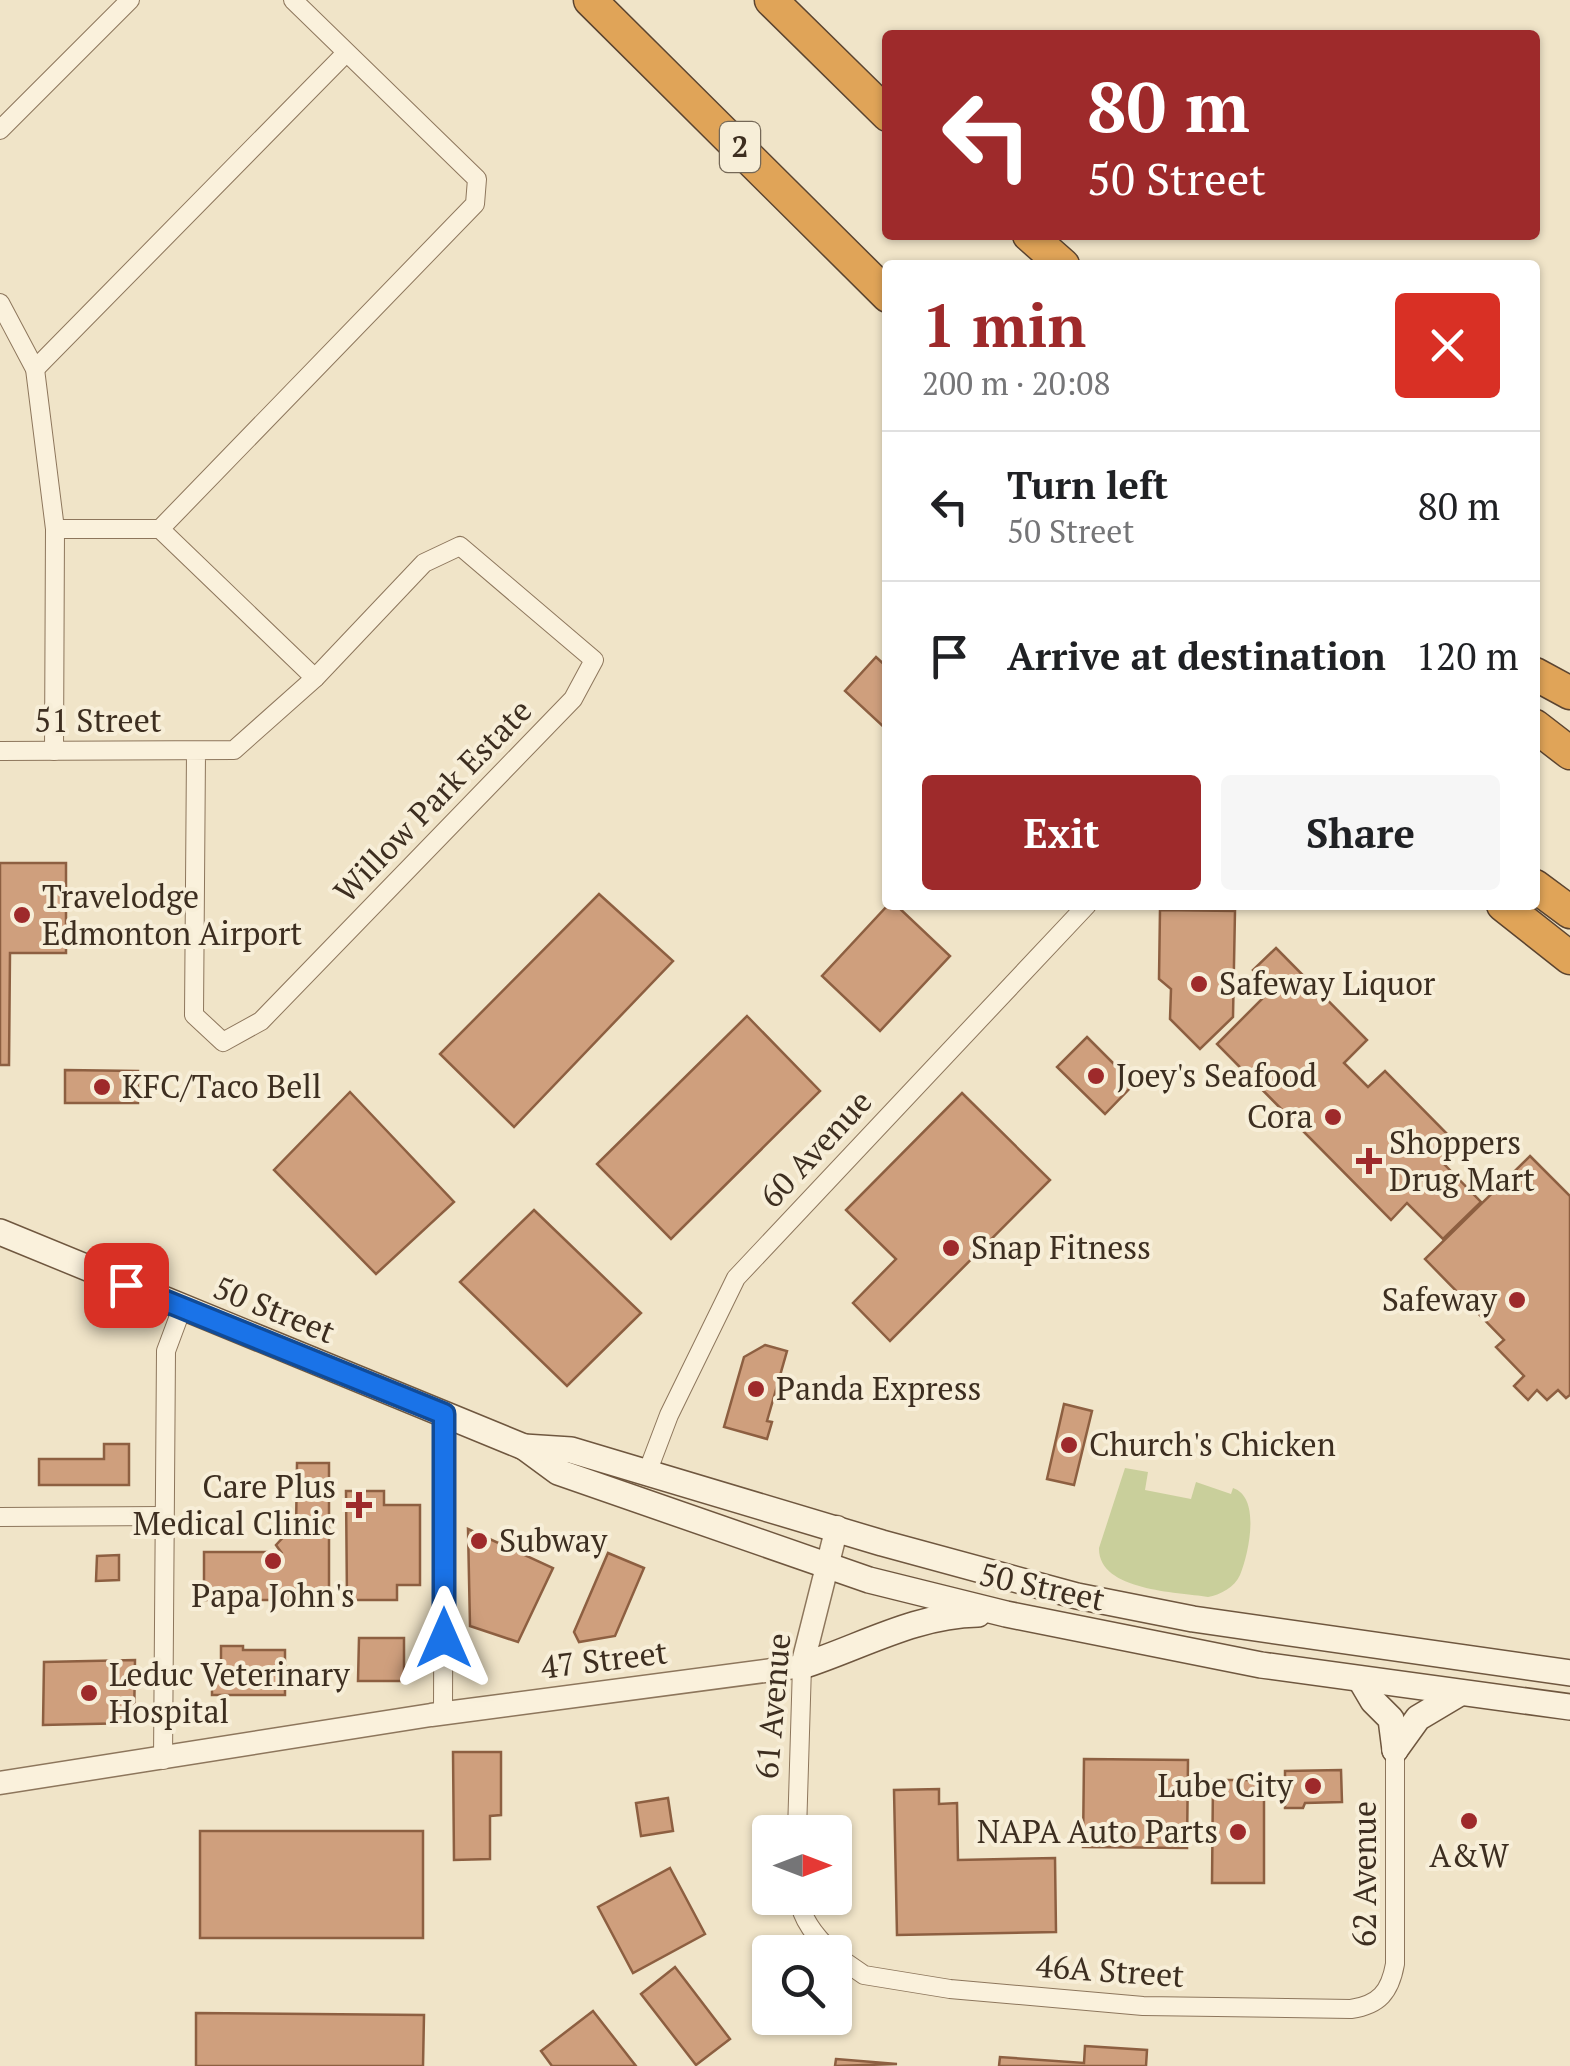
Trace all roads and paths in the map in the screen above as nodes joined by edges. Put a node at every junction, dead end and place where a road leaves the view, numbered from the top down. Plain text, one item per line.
1 (130, 0) edge
2 (294, 0) edge
3 (590, 0) edge
4 (771, 0) edge
5 (345, 54) junction
6 (882, 106) edge
7 (0, 130) edge
8 (1015, 240) edge
9 (1035, 240) edge
10 (1036, 260) edge
11 (1057, 260) edge
12 (882, 290) edge
13 (0, 303) edge
14 (35, 370) junction
15 (160, 528) junction
16 (55, 530) junction
17 (1540, 677) edge
18 (315, 678) junction
19 (1570, 693) edge
20 (1540, 730) edge
21 (0, 751) edge
22 (54, 751) junction
23 (196, 752) junction
24 (1570, 754) edge
25 (1540, 890) edge
26 (1081, 910) edge
27 (1509, 910) edge
28 (1570, 912) edge
29 (1570, 958) edge
30 (0, 1232) edge
31 (182, 1308) junction
32 (444, 1414) junction
33 (524, 1447) junction
34 (647, 1473) junction
35 (164, 1516) junction
36 (0, 1517) edge
37 (837, 1528) junction
38 (826, 1565) junction
39 (1006, 1614) junction
40 (1426, 1652) junction
41 (802, 1666) junction
42 (1570, 1673) edge
43 (1360, 1678) junction
44 (1392, 1684) junction
45 (1460, 1693) junction
46 (1570, 1707) edge
47 (443, 1713) junction
48 (1392, 1719) junction
49 (1396, 1750) junction
50 (163, 1760) junction
51 (0, 1783) edge
52 (798, 1815) edge
53 (852, 1967) edge
54 (1384, 1995) joint

1 - 7 street
2 - 5 street
3 - 12 highway, 2
4 - 6 highway
5 - 14 street
5 - 15 street
8 - 10 highway
9 - 11 highway
13 - 14 street
14 - 16 street
15 - 16 street
15 - 18 street
16 - 22 street
17 - 19 highway
18 - 23 street, Willow Park Estate
18 - 23 street, Willow Park Estate
20 - 24 highway
21 - 22 street, 51 Street
22 - 23 street, 51 Street
25 - 28 highway
26 - 34 street, 60 Avenue
27 - 29 highway
30 - 31 main road, 50 Street
31 - 32 main road, 50 Street
31 - 35 street
32 - 33 main road, 50 Street
32 - 47 street
33 - 34 main road, 50 Street
33 - 38 main road, 50 Street
34 - 37 main road, 50 Street
35 - 36 street
35 - 50 street
37 - 38 street, 61 Avenue
37 - 40 main road, 50 Street
38 - 39 main road, 50 Street
38 - 41 street, 61 Avenue
39 - 41 main road
39 - 43 main road, 50 Street
40 - 42 main road, 50 Street
40 - 44 main road
41 - 47 street, 47 Street
41 - 52 street, 61 Avenue
43 - 44 main road, 50 Street
43 - 48 main road
44 - 45 main road, 50 Street
44 - 48 main road
45 - 46 main road, 50 Street
45 - 49 main road
47 - 50 street, 47 Street
48 - 49 main road
49 - 54 street, 62 Avenue
50 - 51 street, 47 Street
53 - 54 street, 46A Street

